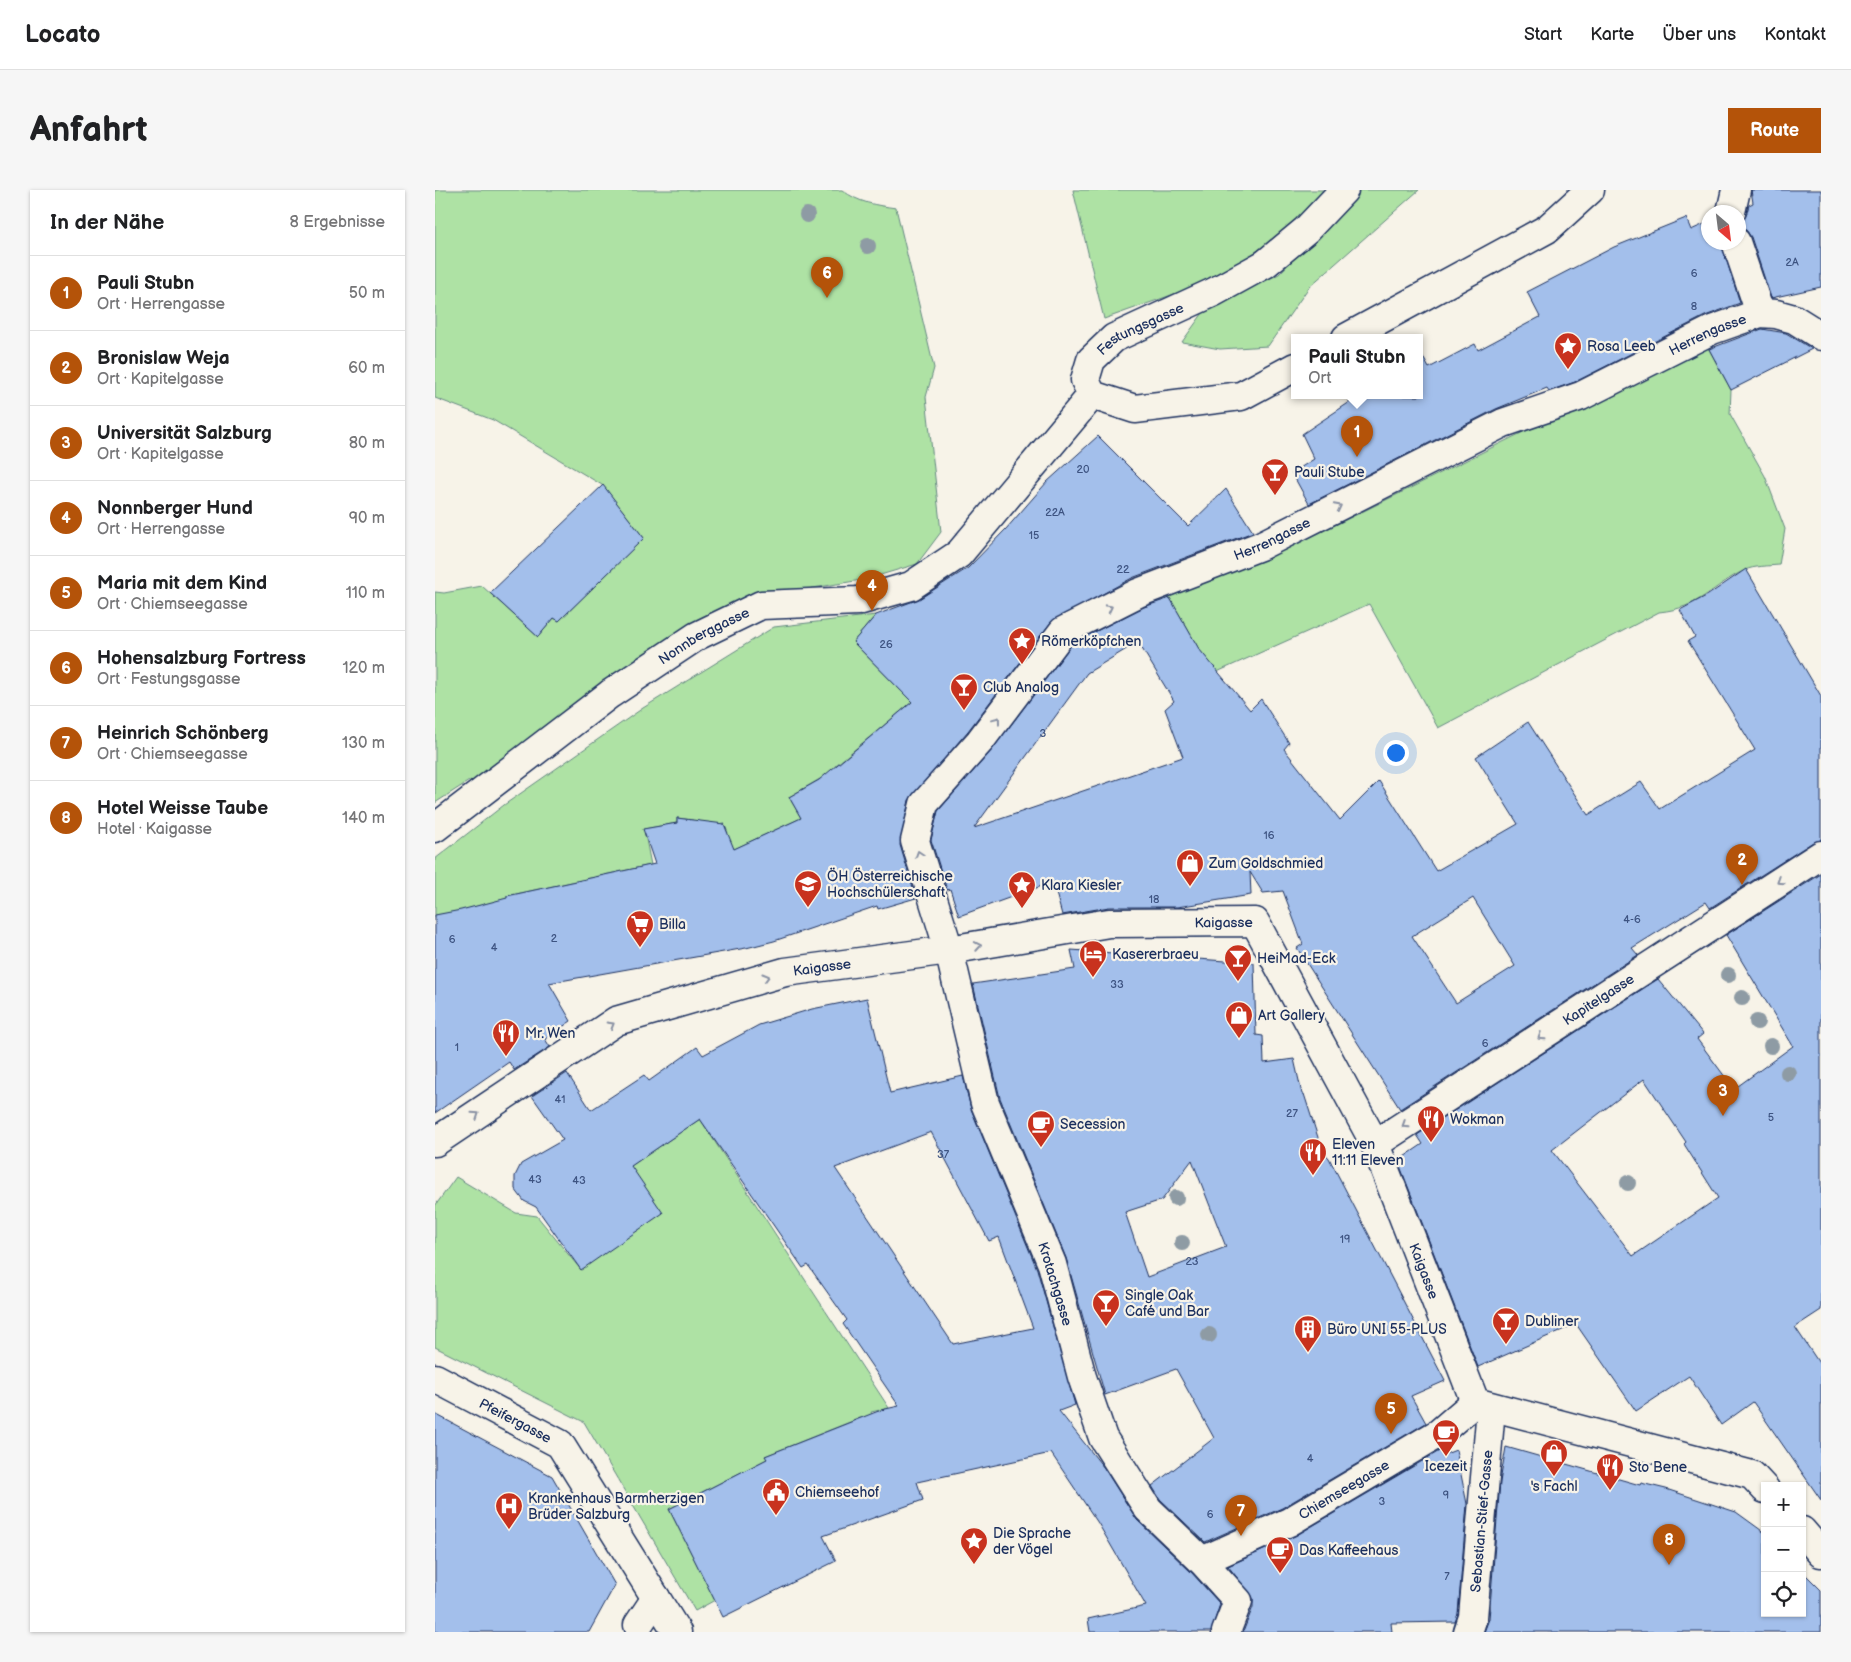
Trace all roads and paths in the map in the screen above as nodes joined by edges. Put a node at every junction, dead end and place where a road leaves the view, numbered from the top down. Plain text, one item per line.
1 (1344, 190) edge
2 (1591, 190) edge
3 (1736, 190) edge
4 (1733, 205) edge
5 (1740, 250) edge
6 (1760, 313) junction
7 (1354, 334) edge
8 (1821, 336) edge
9 (1291, 369) edge
10 (1092, 395) junction
11 (435, 828) edge
12 (1821, 855) edge
13 (949, 950) junction
14 (435, 1142) edge
15 (1375, 1144) junction
16 (435, 1378) edge
17 (1483, 1405) junction
18 (1761, 1484) edge
19 (1806, 1536) edge
20 (1821, 1553) edge
21 (1202, 1561) junction
22 (656, 1598) junction
23 (638, 1625) dead end
24 (677, 1632) edge
25 (1227, 1632) edge
26 (1468, 1632) edge

1 - 10 street, Festungsgasse
2 - 7 street
3 - 4 street
5 - 6 street
6 - 8 street, Herrengasse
13 -> 6 street, Herrengasse
9 - 10 street
10 - 11 street, Nonnberggasse
12 -> 15 street, Kapitelgasse
14 -> 13 street, Kaigasse
13 -> 15 street, Kaigasse
13 - 21 street, Krotachgasse
15 - 17 street, Kaigasse
16 - 22 street, Pfeifergasse
17 - 18 street
17 - 21 street, Chiemseegasse
17 - 26 street, Sebastian-Stief-Gasse
19 - 20 street
21 - 25 street, Krotachgasse
22 - 23 street
22 - 24 street, Pfeifergasse

